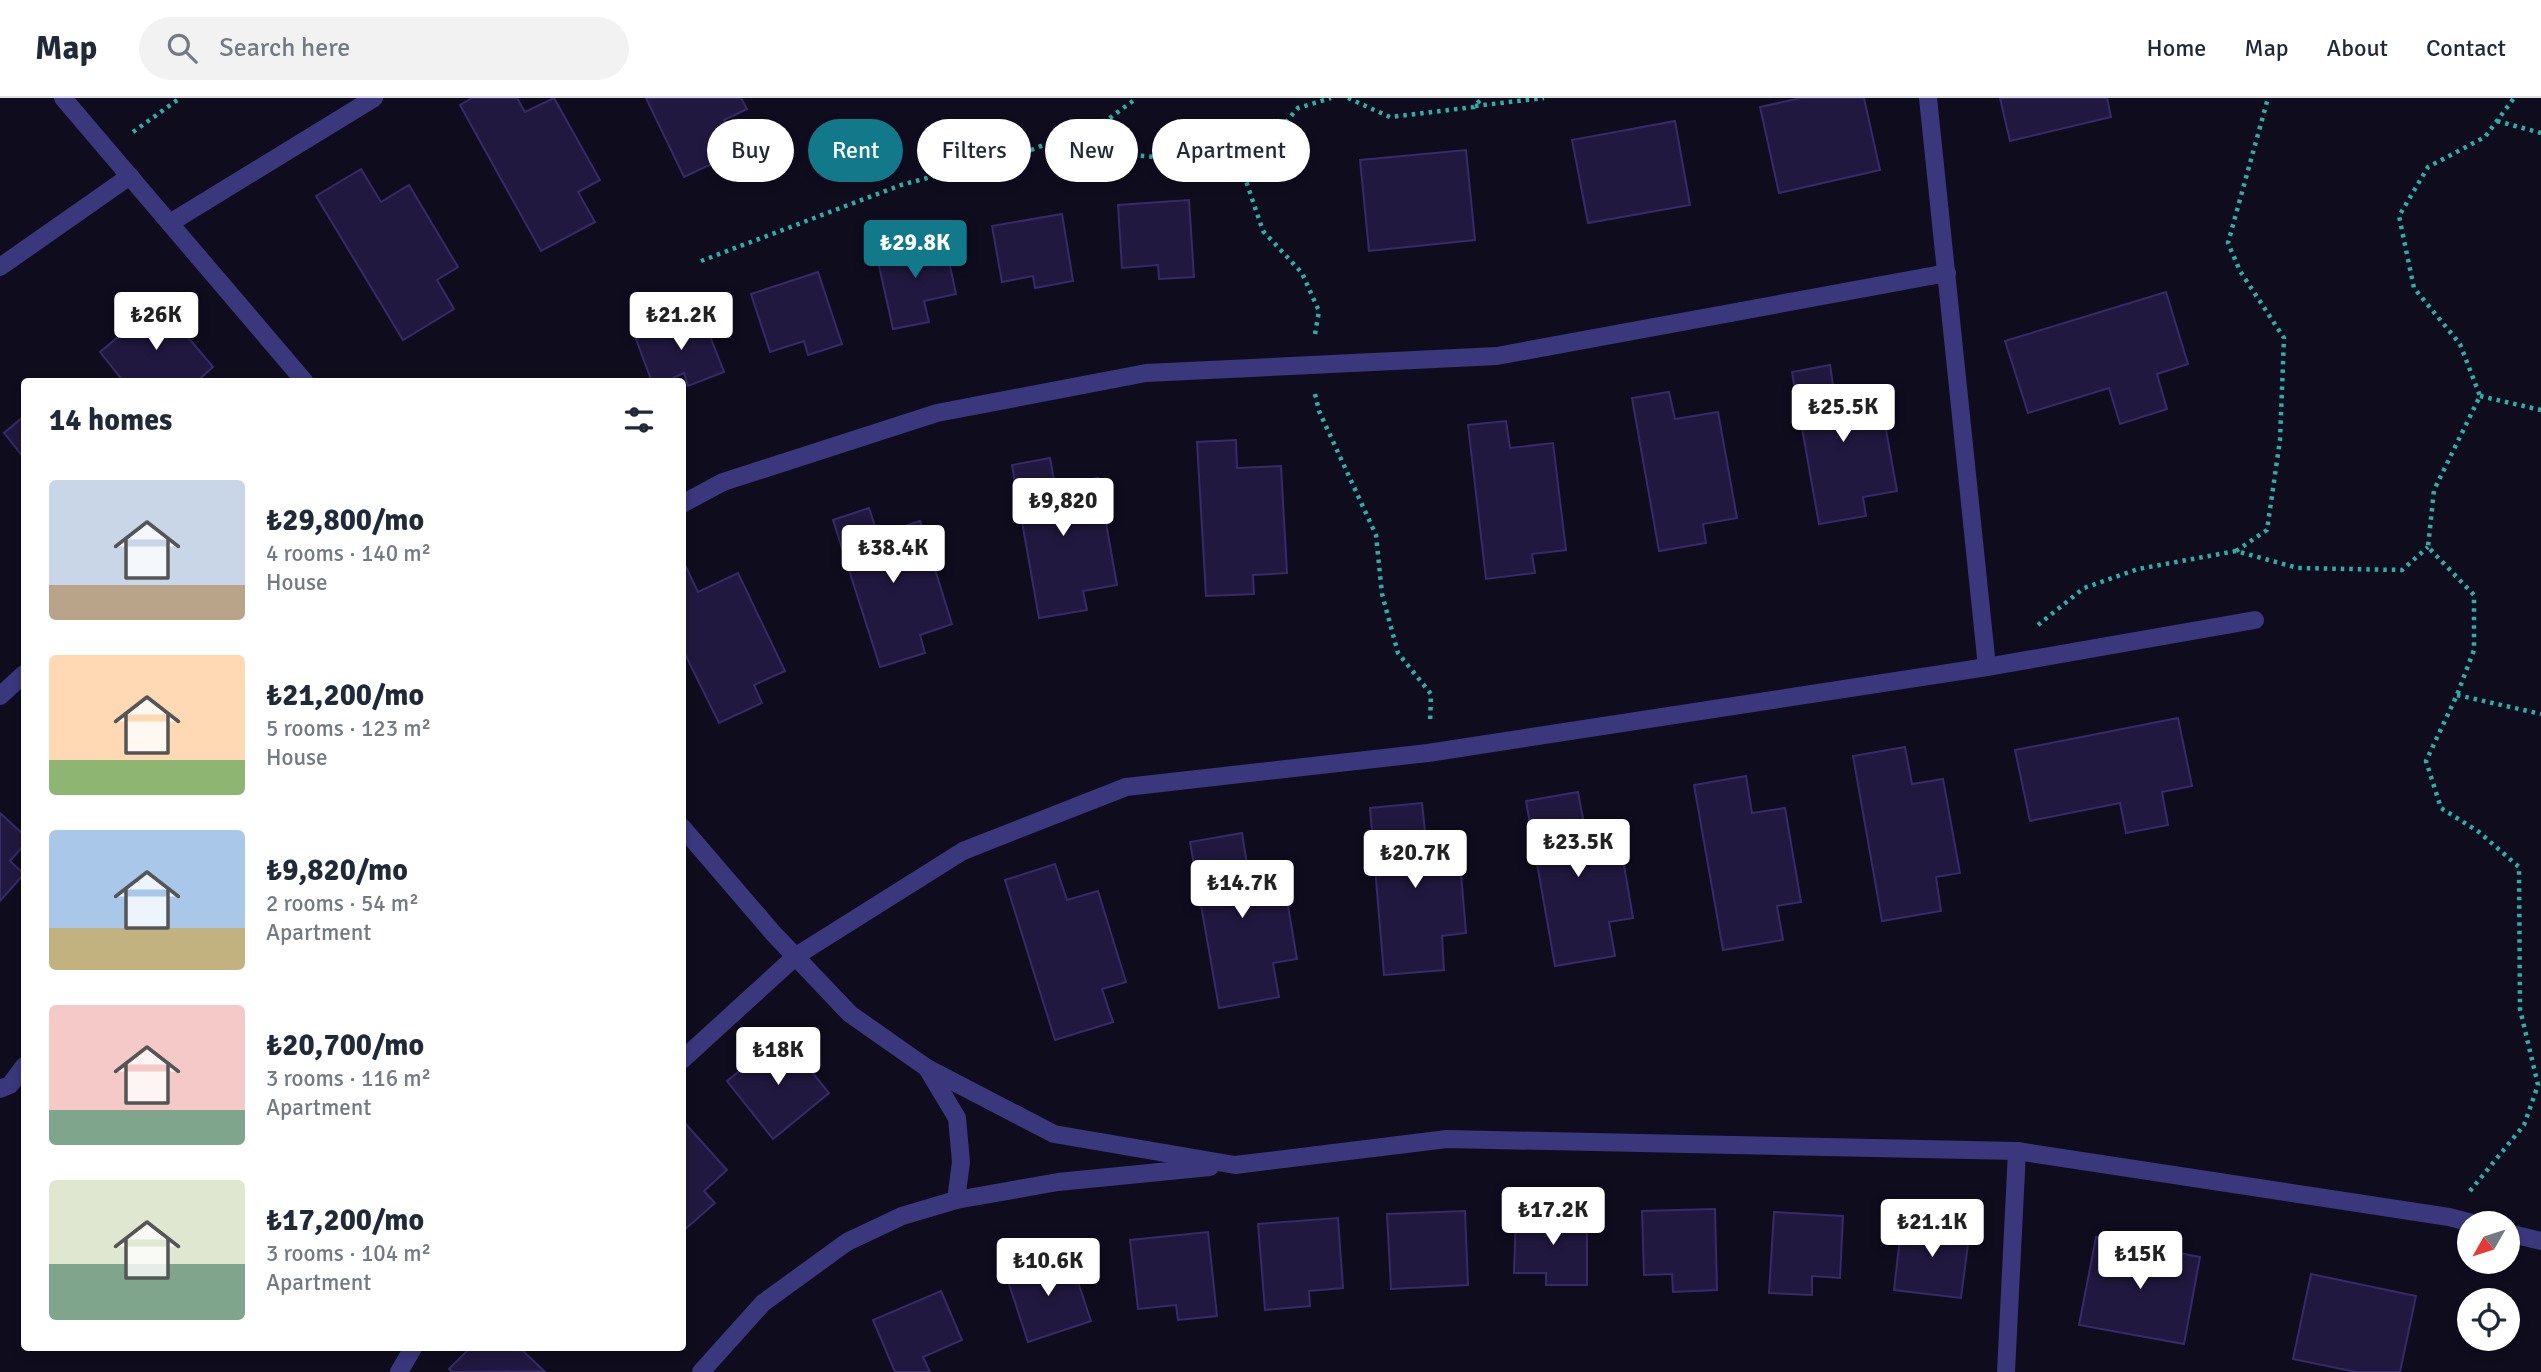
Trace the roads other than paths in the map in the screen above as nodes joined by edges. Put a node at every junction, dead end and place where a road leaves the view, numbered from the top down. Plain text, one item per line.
1 (63, 98) edge
2 (374, 98) edge
3 (1928, 98) edge
4 (130, 176) junction
5 (170, 223) junction
6 (0, 267) edge
7 (1947, 273) junction
8 (302, 378) edge
9 (686, 502) edge
10 (2255, 620) dead end
11 (1987, 667) junction
12 (21, 677) edge
13 (0, 696) edge
14 (686, 832) edge
15 (796, 956) junction
16 (686, 1056) edge
17 (927, 1068) junction
18 (21, 1070) edge
19 (0, 1089) edge
20 (2017, 1151) junction
21 (1235, 1165) junction
22 (956, 1200) junction
23 (2457, 1219) edge
24 (2520, 1236) edge
25 (2541, 1241) edge
26 (411, 1351) edge
27 (399, 1372) edge
28 (701, 1372) edge
29 (2006, 1372) edge

1 - 4 street
2 - 5 street
3 - 7 street
4 - 5 street
4 - 6 street
5 - 8 street
7 - 9 street
7 - 11 street
10 - 11 street
11 - 15 street
12 - 13 street
14 - 15 street
15 - 16 street
15 - 17 street
17 - 21 street
17 - 22 street
18 - 19 street
20 - 21 street
20 - 23 street
20 - 29 street
21 - 22 street
22 - 28 street
24 - 25 street
26 - 27 street

